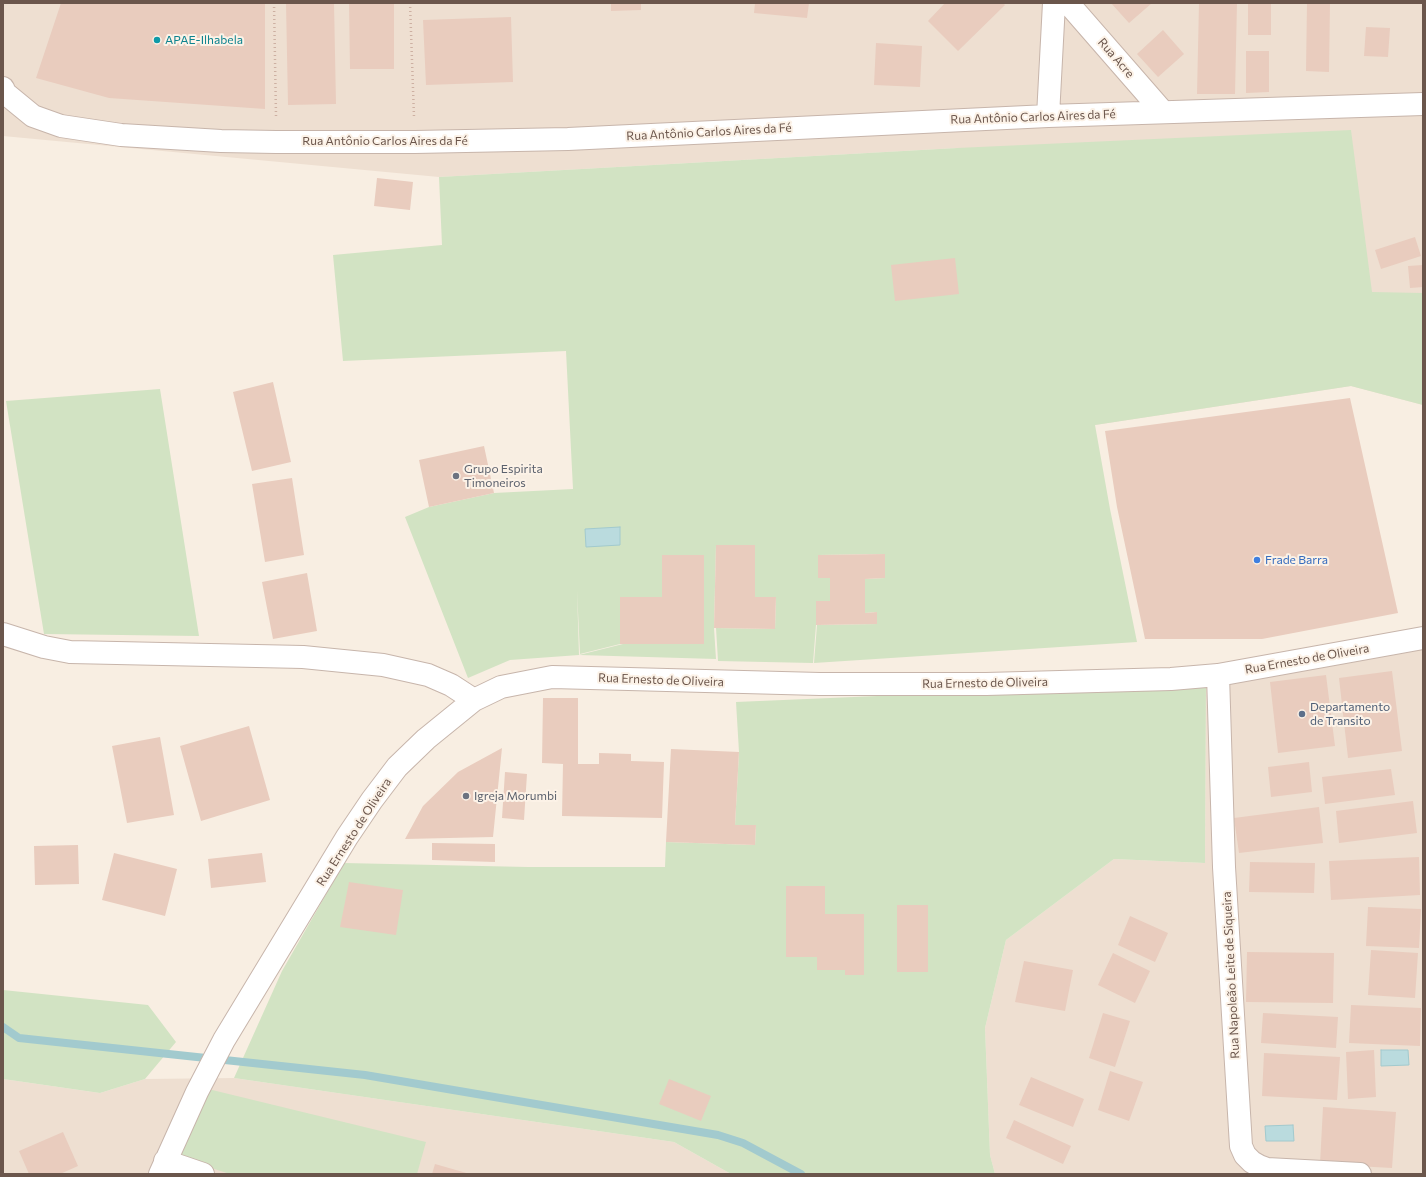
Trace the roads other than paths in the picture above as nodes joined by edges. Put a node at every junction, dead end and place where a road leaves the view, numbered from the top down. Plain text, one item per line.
1 (1054, 3) edge
2 (1068, 3) edge
3 (4, 90) edge
4 (1423, 104) edge
5 (1163, 112) junction
6 (1048, 116) junction
7 (3, 634) edge
8 (1423, 638) edge
9 (1218, 675) junction
10 (474, 700) junction
11 (163, 1168) edge
12 (204, 1174) edge
13 (1360, 1174) edge

1 - 6 street
2 - 5 street, Rua Acre
3 - 6 street, Rua Antônio Carlos Aires da Fé
4 - 5 street, Rua Antônio Carlos Aires da Fé
5 - 6 street, Rua Antônio Carlos Aires da Fé
7 - 10 street
8 - 9 street, Rua Ernesto de Oliveira
9 - 10 street, Rua Ernesto de Oliveira
9 - 13 street, Rua Napoleão Leite de Siqueira
10 - 11 street, Rua Ernesto de Oliveira
11 - 12 street

